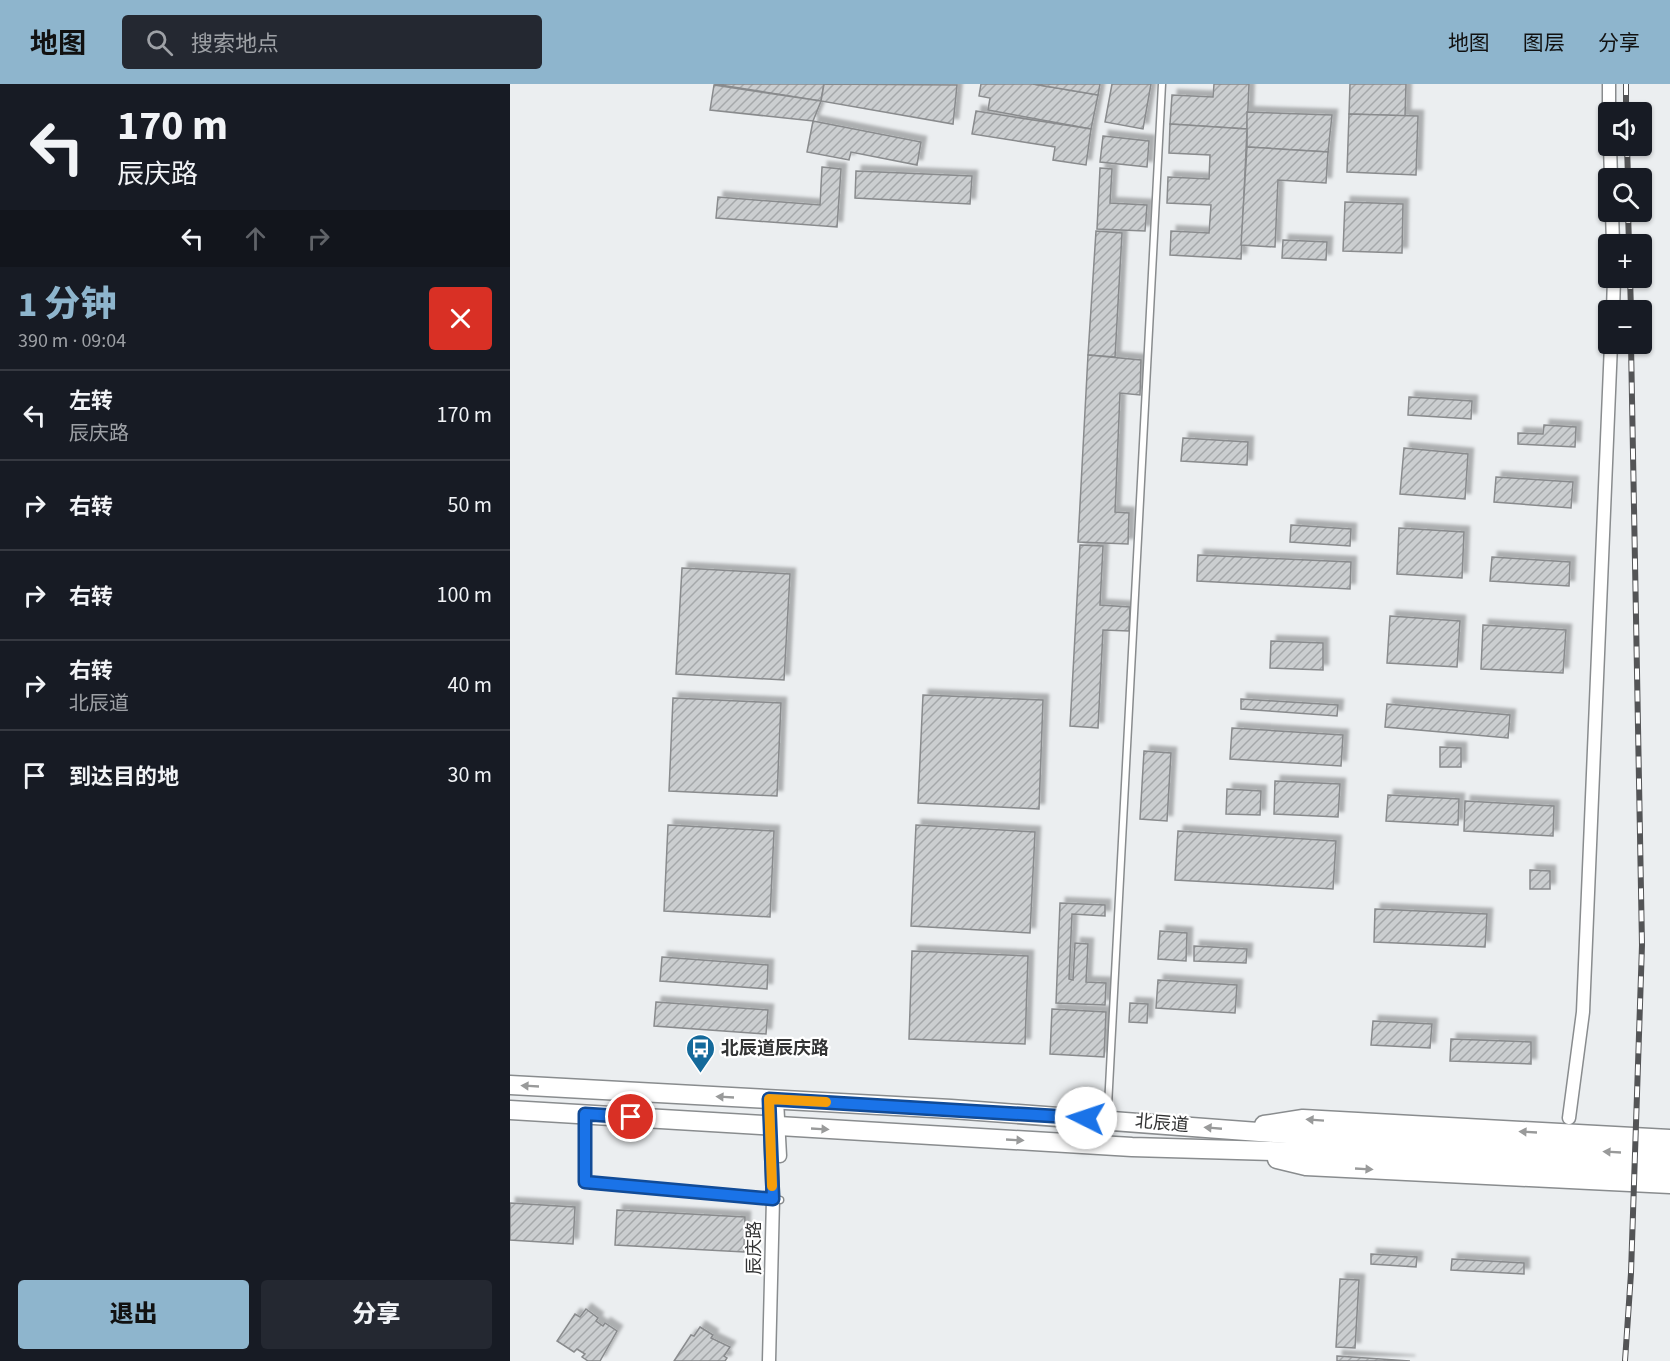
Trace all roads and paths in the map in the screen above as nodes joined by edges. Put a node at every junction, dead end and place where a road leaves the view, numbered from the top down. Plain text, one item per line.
1 (1162, 84) edge
2 (1609, 84) edge
3 (1609, 102) edge
4 (1611, 354) edge
5 (510, 1085) edge
6 (773, 1099) junction
7 (510, 1110) edge
8 (585, 1114) junction
9 (1569, 1118) dead end
10 (1108, 1120) junction
11 (775, 1126) junction
12 (1239, 1130) junction
13 (1670, 1139) edge
14 (1106, 1145) junction
15 (1238, 1150) junction
16 (1670, 1155) edge
17 (1670, 1171) edge
18 (1670, 1184) edge
19 (776, 1199) junction
20 (770, 1361) edge
21 (777, 1361) edge

1 - 10 lane
2 - 3 street
4 - 9 street
6 -> 5 main road, 北辰道
6 - 10 main road, 北辰道
6 - 11 street, 辰庆路
7 - 8 main road, 北辰道
8 - 11 main road, 北辰道
8 - 19 lane
12 -> 10 main road, 北辰道
10 - 14 lane
11 -> 14 main road, 北辰道
11 - 19 street, 辰庆路
13 -> 12 main road
16 -> 12 main road, 北辰道
14 - 15 main road, 北辰道
15 - 17 main road, 北辰道
15 -> 18 main road
19 - 20 street, 辰庆路
19 - 21 street, 辰庆路

